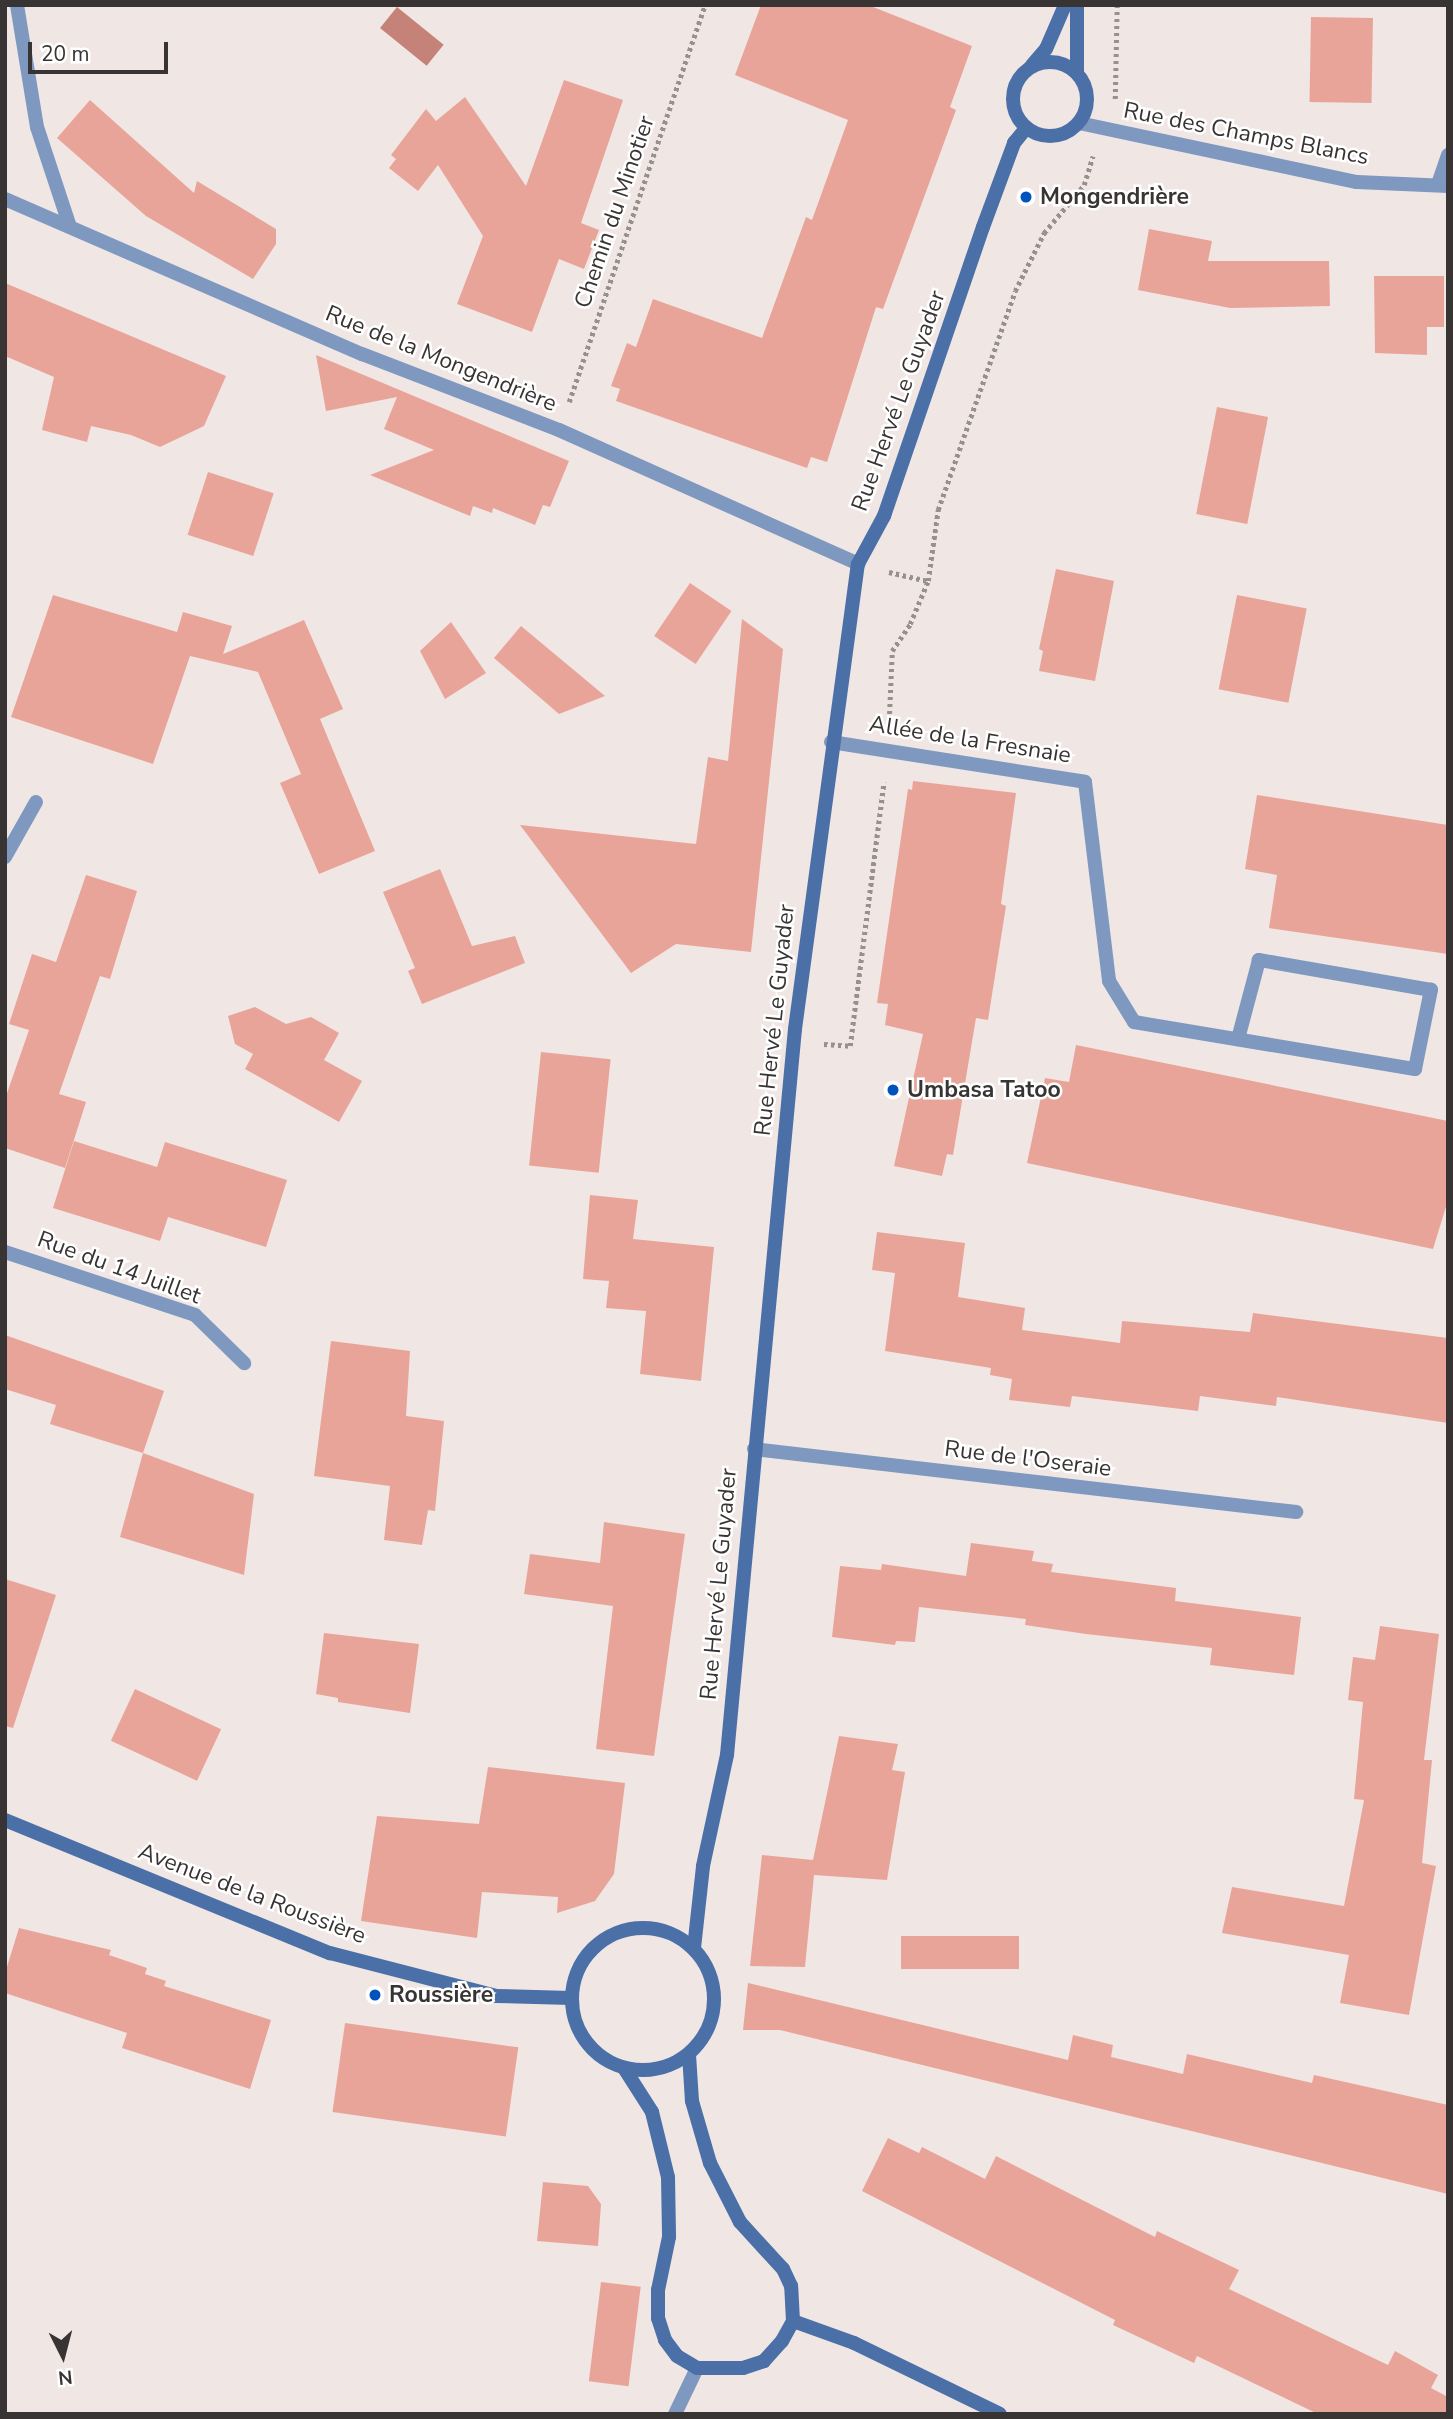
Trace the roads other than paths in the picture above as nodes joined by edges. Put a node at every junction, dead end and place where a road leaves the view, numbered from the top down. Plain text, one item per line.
1 (1066, 5) edge
2 (1077, 5) edge
3 (21, 7) edge
4 (5, 18) edge
5 (1031, 67) junction
6 (1077, 72) junction
7 (1079, 123) junction
8 (1026, 128) junction
9 (1448, 155) edge
10 (1443, 185) edge
11 (5, 199) edge
12 (69, 224) junction
13 (858, 564) junction
14 (831, 741) junction
15 (36, 802) dead end
16 (5, 857) edge
17 (1238, 1039) junction
18 (5, 1252) edge
19 (244, 1363) dead end
20 (754, 1450) junction
21 (1296, 1512) dead end
22 (5, 1820) edge
23 (694, 1948) junction
24 (571, 1998) junction
25 (689, 2054) junction
26 (624, 2068) junction
27 (793, 2321) junction
28 (697, 2368) junction
29 (676, 2414) edge
30 (1000, 2414) edge

1 - 5 street
2 - 6 street
3 - 4 street
3 - 12 street
5 - 6 street
5 - 8 street
6 - 7 street
7 - 8 street
7 - 10 street, Rue des Champs Blancs
8 - 13 street, Rue Hervé Le Guyader
9 - 10 street
11 - 12 street, Rue de la Mongendrière
12 - 13 street, Rue de la Mongendrière
13 - 14 street, Rue Hervé Le Guyader
14 - 17 street, Allée de la Fresnaie
14 - 20 street, Rue Hervé Le Guyader
15 - 16 street
17 - 17 street, Allée de la Fresnaie
18 - 19 street, Rue du 14 Juillet
20 - 21 street, Rue de l'Oseraie
20 - 23 street, Rue Hervé Le Guyader
22 - 24 street, Avenue de la Roussière
23 - 24 street
23 - 25 street
24 - 26 street
25 - 26 street
25 - 27 street
26 - 28 street
27 - 28 street
27 - 30 street
28 - 29 street

